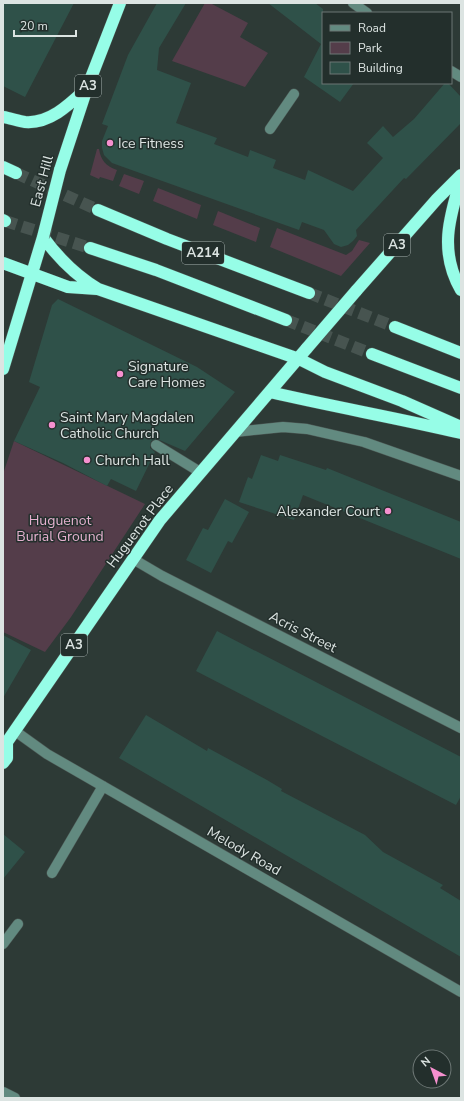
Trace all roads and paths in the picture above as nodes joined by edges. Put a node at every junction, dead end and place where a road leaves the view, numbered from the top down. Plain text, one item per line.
1 (120, 3) edge
2 (353, 3) edge
3 (366, 12) edge
4 (452, 71) edge
5 (461, 77) edge
6 (87, 88) junction
7 (294, 94) dead end
8 (3, 116) edge
9 (270, 129) dead end
10 (3, 167) edge
11 (16, 173) tunnel mouth
12 (461, 175) edge
13 (461, 179) edge
14 (98, 210) tunnel mouth
15 (41, 242) junction
16 (90, 248) tunnel mouth
17 (3, 263) edge
18 (33, 273) junction
19 (98, 289) junction
20 (461, 290) edge
21 (309, 292) tunnel mouth
22 (286, 320) tunnel mouth
23 (395, 327) tunnel mouth
24 (461, 353) edge
25 (372, 354) tunnel mouth
26 (299, 358) junction
27 (3, 369) edge
28 (461, 388) edge
29 (270, 392) junction
30 (461, 427) edge
31 (235, 432) junction
32 (461, 433) edge
33 (156, 445) dead end
34 (200, 472) junction
35 (461, 476) edge
36 (133, 559) junction
37 (461, 728) edge
38 (15, 731) junction
39 (5, 743) edge
40 (3, 763) edge
41 (103, 786) junction
42 (52, 873) dead end
43 (18, 924) dead end
44 (3, 944) edge
45 (461, 992) edge
46 (3, 1092) edge
47 (15, 1098) edge

1 - 6 highway, East Hill / A3
2 - 3 street
4 - 5 street
6 - 8 highway
6 - 15 highway, East Hill / A3, bridge
7 - 9 street
10 - 11 highway
12 - 26 highway, Huguenot Place / A3, bridge
13 - 20 highway
14 - 21 highway, A214
15 - 18 highway, East Hill / A3
15 - 19 highway
16 - 22 highway, A214
17 - 18 highway
18 - 19 highway
18 - 27 highway, East Hill / A3
19 - 26 highway
23 - 24 highway
25 - 28 highway
26 - 29 highway, Huguenot Place / A3
26 - 30 highway
29 - 31 highway, Huguenot Place / A3
29 - 32 highway
31 - 34 highway, Huguenot Place / A3
31 - 35 street
33 - 34 street
34 - 36 highway, Huguenot Place / A3
36 - 37 street, Acris Street
36 - 38 highway, Huguenot Place / A3
38 - 39 highway, Huguenot Place / A3
38 - 41 street, Melody Road
39 - 40 highway, Huguenot Place / A3
41 - 42 street
41 - 45 street, Melody Road
43 - 44 street
46 - 47 street

